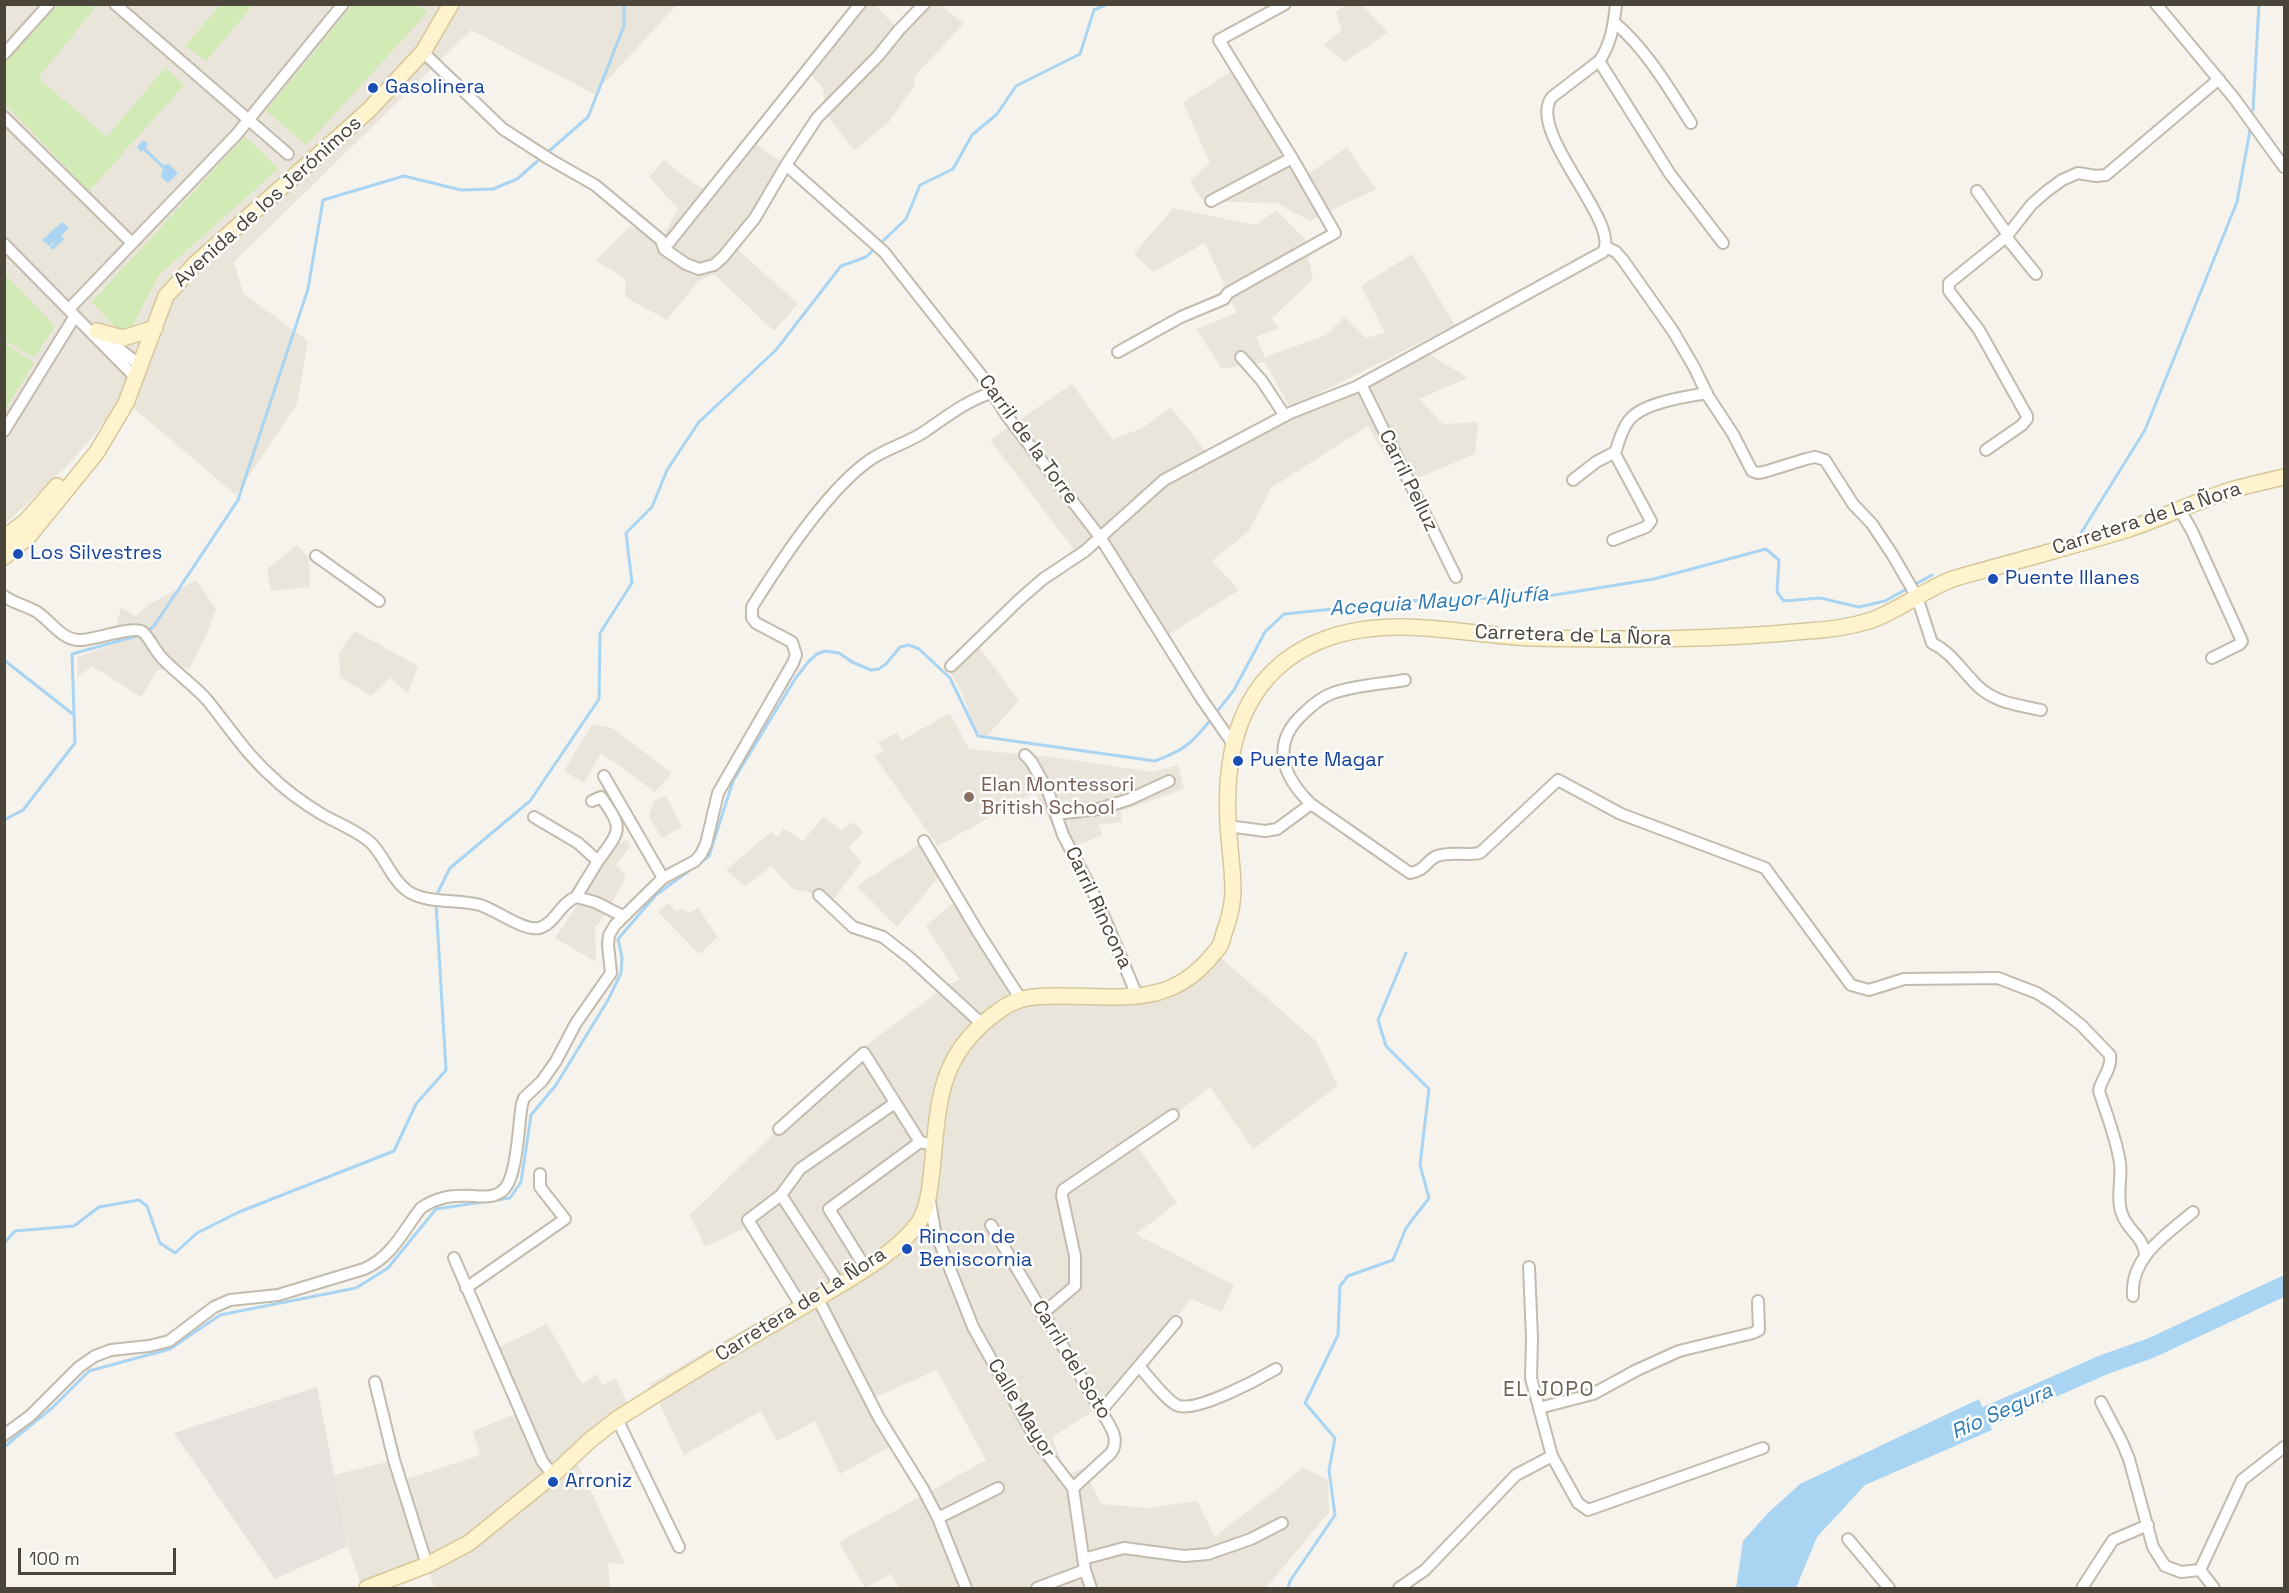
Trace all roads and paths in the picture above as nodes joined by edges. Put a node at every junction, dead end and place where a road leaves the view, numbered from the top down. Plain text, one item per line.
1 (49, 4) edge
2 (115, 4) edge
3 (343, 4) edge
4 (451, 4) edge
5 (860, 4) edge
6 (924, 4) edge
7 (1285, 4) edge
8 (1616, 4) edge
9 (2156, 4) edge
10 (1614, 21) junction
11 (423, 52) junction
12 (4, 54) edge
13 (1599, 61) junction
14 (2219, 79) junction
15 (4, 117) edge
16 (248, 121) junction
17 (1691, 123) dead end
18 (288, 154) dead end
19 (1292, 158) junction
20 (786, 165) junction
21 (2284, 167) edge
22 (1977, 190) dead end
23 (1211, 201) dead end
24 (2007, 236) junction
25 (132, 243) junction
26 (1723, 243) dead end
27 (4, 244) edge
28 (1605, 247) junction
29 (664, 249) junction
30 (2036, 274) dead end
31 (72, 313) junction
32 (155, 328) junction
33 (91, 329) junction
34 (1118, 351) dead end
35 (1241, 357) dead end
36 (138, 372) junction
37 (1360, 384) junction
38 (991, 393) junction
39 (1707, 393) junction
40 (121, 411) junction
41 (1285, 416) junction
42 (4, 431) edge
43 (1986, 450) dead end
44 (1615, 452) junction
45 (2284, 477) edge
46 (1573, 480) dead end
47 (2180, 510) junction
48 (1100, 537) junction
49 (4, 538) edge
50 (1613, 540) dead end
51 (316, 556) dead end
52 (4, 557) edge
53 (1456, 577) dead end
54 (1913, 590) junction
55 (4, 596) edge
56 (379, 601) dead end
57 (2212, 657) dead end
58 (951, 666) dead end
59 (1405, 680) dead end
60 (2041, 710) dead end
61 (1233, 744) junction
62 (1025, 755) dead end
63 (604, 776) dead end
64 (1169, 781) dead end
65 (592, 801) dead end
66 (1311, 804) junction
67 (1056, 814) junction
68 (534, 818) dead end
69 (1228, 826) junction
70 (924, 841) dead end
71 (598, 861) junction
72 (663, 878) junction
73 (819, 895) dead end
74 (576, 897) junction
75 (623, 916) junction
76 (1020, 998) junction
77 (1138, 998) junction
78 (982, 1024) junction
79 (896, 1103) junction
80 (1173, 1115) dead end
81 (779, 1129) dead end
82 (927, 1144) junction
83 (540, 1174) dead end
84 (930, 1185) junction
85 (781, 1195) junction
86 (2193, 1212) dead end
87 (991, 1225) dead end
88 (935, 1231) junction
89 (905, 1239) junction
90 (2145, 1254) junction
91 (454, 1258) dead end
92 (1529, 1267) dead end
93 (865, 1268) junction
94 (839, 1284) junction
95 (466, 1288) junction
96 (2133, 1296) dead end
97 (817, 1298) junction
98 (1758, 1301) dead end
99 (802, 1307) junction
100 (1042, 1314) junction
101 (1176, 1322) dead end
102 (1139, 1366) junction
103 (1276, 1370) dead end
104 (375, 1382) dead end
105 (2101, 1402) dead end
106 (1539, 1408) junction
107 (1101, 1411) junction
108 (617, 1419) junction
109 (4, 1435) edge
110 (2284, 1447) edge
111 (1764, 1448) dead end
112 (1552, 1456) junction
113 (553, 1475) junction
114 (998, 1488) dead end
115 (1073, 1488) junction
116 (938, 1518) junction
117 (1282, 1523) dead end
118 (2148, 1525) junction
119 (1848, 1539) dead end
120 (680, 1547) dead end
121 (427, 1564) junction
122 (1084, 1564) junction
123 (2200, 1570) junction
124 (367, 1588) edge
125 (966, 1588) edge
126 (1037, 1588) edge
127 (1091, 1588) edge
128 (1399, 1588) edge
129 (1889, 1588) edge
130 (2082, 1588) edge
131 (2214, 1588) edge

1 - 12 street
2 - 16 street
3 - 16 street
4 - 11 main road, Avenida de los Jerónimos
5 - 29 street
6 - 20 street
7 - 19 street
8 - 10 street
9 - 14 street
10 - 13 street
10 - 17 street
11 - 29 street
11 - 32 main road, Avenida de los Jerónimos
13 - 26 street
13 - 28 street
14 - 21 street
14 - 24 street
15 - 25 street
16 - 18 street
16 - 25 street
19 - 23 street
19 - 34 street
20 - 29 street
20 - 38 street, Carril de la Torre
22 - 24 street
24 - 30 street
24 - 43 street
25 - 31 street
27 - 31 street
28 - 37 street
28 - 39 street
31 - 33 street
31 - 42 street
32 - 33 main road
32 - 36 main road, Avenida de los Jerónimos
33 - 36 street
35 - 41 street
36 - 40 main road, Avenida de los Jerónimos
37 - 41 street
37 - 53 street, Carril Pelluz
38 - 48 street, Carril de la Torre
38 - 72 street
39 - 44 street
39 - 54 street
40 - 49 main road
40 - 52 main road, Avenida de los Jerónimos
41 - 48 street
44 - 46 street
44 - 50 street
45 - 47 main road, Carretera de La Ñora
47 - 54 main road, Carretera de La Ñora
47 - 57 street
48 - 58 street
48 - 61 street, Carril de la Torre
51 - 56 street
54 - 60 street
54 - 61 main road, Carretera de La Ñora
55 - 74 street
59 - 66 street
61 - 69 main road, Carretera de La Ñora
62 - 67 street, Carril Rincona
63 - 72 street
64 - 67 street
65 - 71 street
66 - 69 street
66 - 90 street
67 - 77 street, Carril Rincona
68 - 71 street
69 - 77 main road, Carretera de La Ñora
70 - 76 street
71 - 74 street
72 - 75 street
73 - 78 street
74 - 75 street
75 - 109 street
76 - 77 main road, Carretera de La Ñora
76 - 78 main road, Carretera de La Ñora
78 - 82 main road, Carretera de La Ñora
79 - 81 street
79 - 82 street
79 - 85 street
80 - 100 street
82 - 84 main road, Carretera de La Ñora
82 - 93 street
83 - 95 street
84 - 88 street, Calle Mayor
84 - 89 main road, Carretera de La Ñora
85 - 94 street
85 - 99 street
86 - 90 street
87 - 100 street, Carril del Soto
88 - 89 street
88 - 115 street, Calle Mayor
89 - 93 main road, Carretera de La Ñora
90 - 96 street
91 - 95 street
92 - 106 street
93 - 94 main road, Carretera de La Ñora
94 - 97 main road, Carretera de La Ñora
95 - 113 street
97 - 99 main road, Carretera de La Ñora
97 - 116 street
98 - 106 street
99 - 108 main road, Carretera de La Ñora
100 - 107 street, Carril del Soto
101 - 102 street
102 - 103 street
102 - 107 street
104 - 121 street
105 - 118 street
106 - 112 street
107 - 115 street, Carril del Soto
108 - 113 main road, Carretera de La Ñora
108 - 120 street
110 - 123 street
111 - 112 street
112 - 128 street
113 - 121 main road, Carretera de La Ñora
114 - 116 street
115 - 122 street, Calle Mayor
116 - 125 street
117 - 122 street
118 - 123 street
118 - 130 street
119 - 129 street
121 - 124 main road, Carretera de La Ñora
122 - 126 street
122 - 127 street, Calle Mayor
123 - 131 street

